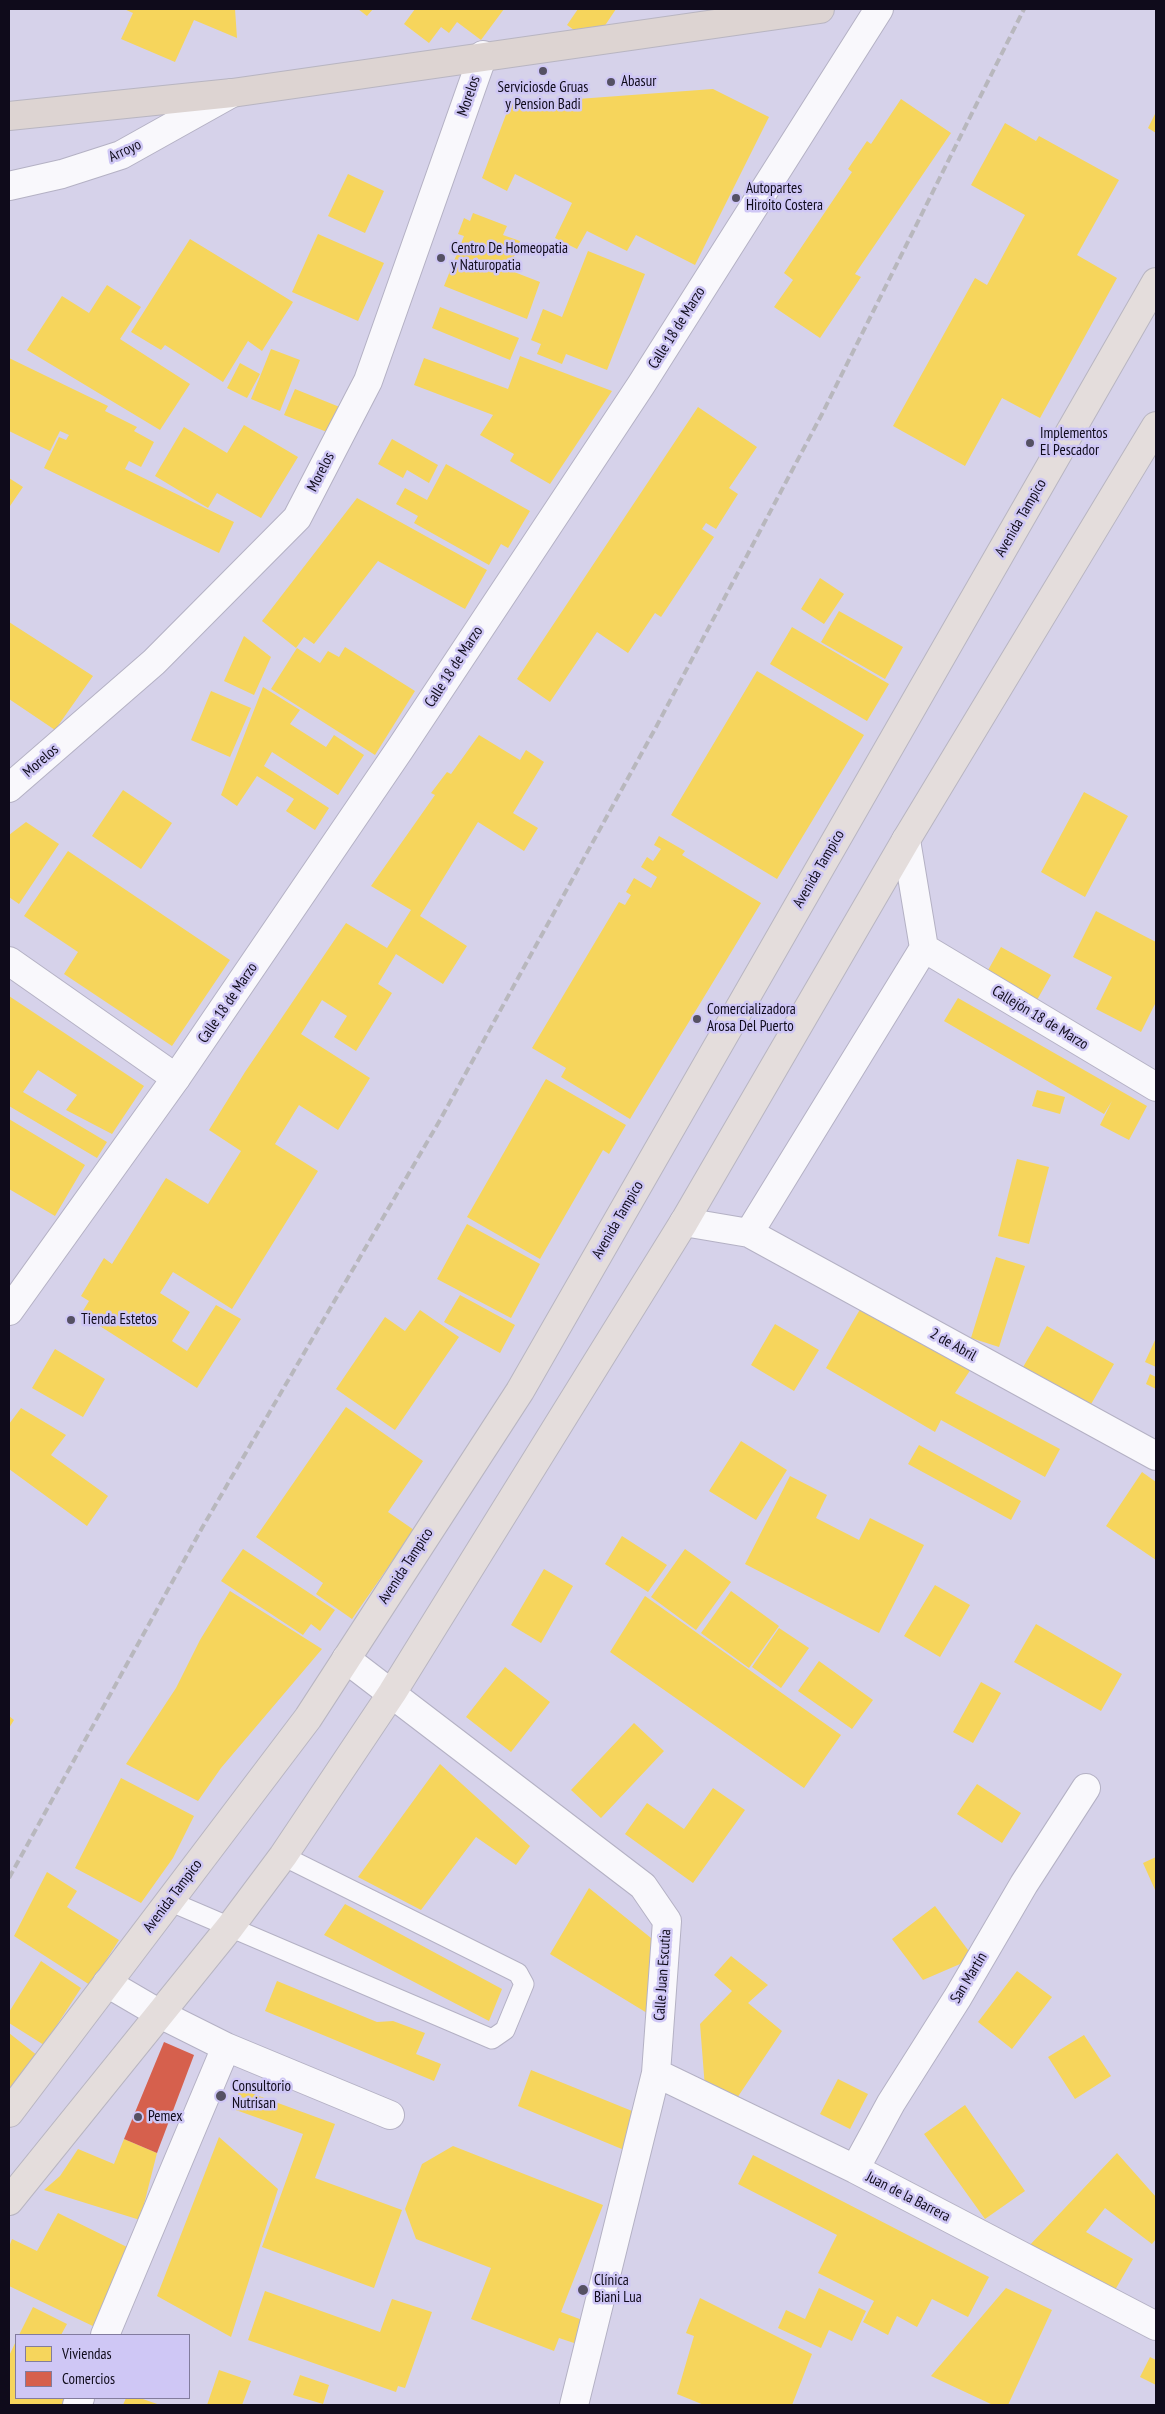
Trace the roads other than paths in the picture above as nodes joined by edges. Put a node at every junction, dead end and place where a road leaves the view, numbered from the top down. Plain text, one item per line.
1 (814, 9) edge
2 (880, 9) edge
3 (483, 56) junction
4 (232, 93) junction
5 (9, 116) edge
6 (9, 186) edge
7 (1156, 282) edge
8 (1156, 426) edge
9 (9, 788) edge
10 (906, 840) junction
11 (924, 948) junction
12 (9, 961) edge
13 (176, 1078) junction
14 (1156, 1088) edge
15 (684, 1222) junction
16 (749, 1233) junction
17 (9, 1311) edge
18 (1156, 1456) edge
19 (346, 1659) junction
20 (392, 1693) junction
21 (1086, 1788) dead end
22 (283, 1856) junction
23 (169, 1901) junction
24 (230, 1927) junction
25 (107, 1983) junction
26 (160, 2014) junction
27 (226, 2047) junction
28 (656, 2073) junction
29 (9, 2113) edge
30 (390, 2115) dead end
31 (855, 2169) junction
32 (9, 2201) edge
33 (1156, 2326) edge
34 (106, 2334) edge
35 (574, 2405) edge

1 - 3 highway
2 - 13 street, Calle 18 de Marzo
3 - 4 highway
3 - 9 street, Morelos
4 - 5 highway
4 - 6 street, Arroyo
7 - 19 main road, Avenida Tampico
8 - 10 main road
10 - 11 street
10 - 15 main road
11 - 14 street, Callejón 18 de Marzo
11 - 16 street
12 - 13 street
13 - 17 street, Calle 18 de Marzo
15 - 16 street, 2 de Abril
15 - 20 main road
16 - 18 street, 2 de Abril
19 - 20 street, Calle Juan Escutia
19 - 23 main road, Avenida Tampico
20 - 22 main road
20 - 28 street, Calle Juan Escutia
21 - 31 street, San Martín
22 - 24 main road
22 - 24 lane
23 - 24 lane
23 - 25 main road, Avenida Tampico
24 - 26 main road
25 - 26 street
25 - 29 main road, Avenida Tampico
26 - 27 street
26 - 32 main road
27 - 30 street
27 - 34 street
28 - 31 street, Juan de la Barrera
28 - 35 street, Calle Juan Escutia
31 - 33 street, Juan de la Barrera

